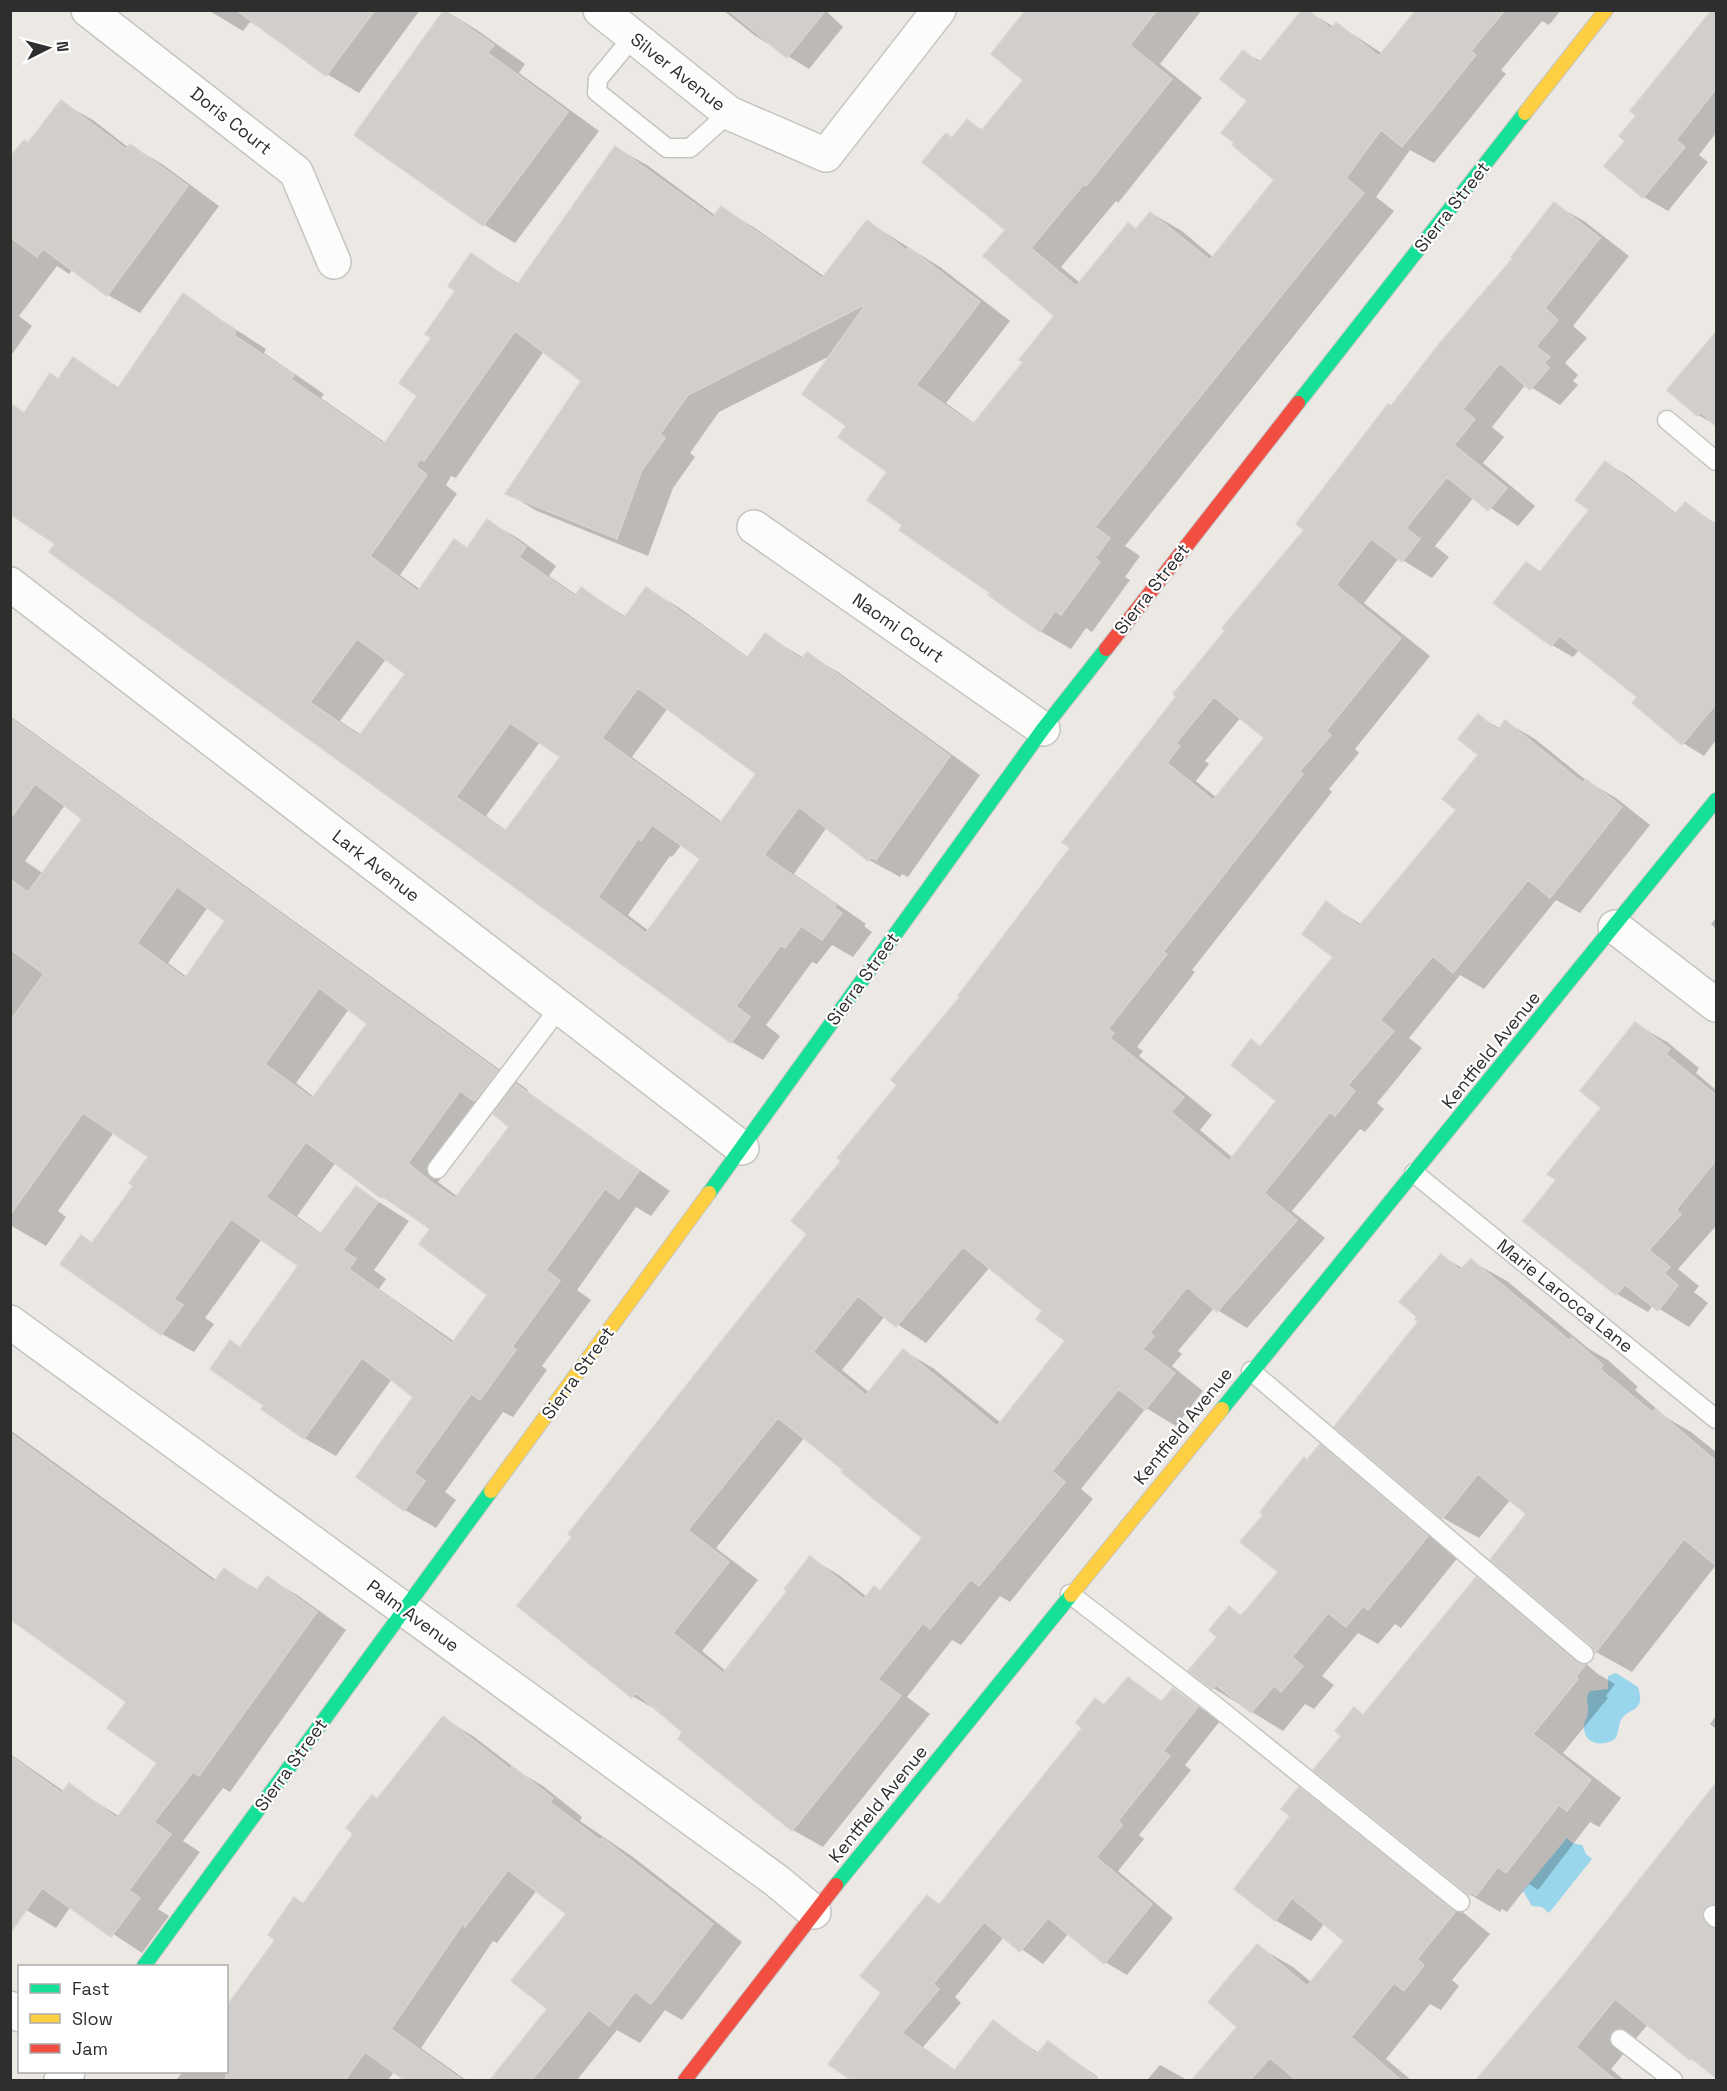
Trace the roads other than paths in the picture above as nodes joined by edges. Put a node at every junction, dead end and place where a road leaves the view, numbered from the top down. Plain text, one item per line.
1 (88, 10) edge
2 (600, 10) edge
3 (939, 10) edge
4 (1606, 10) edge
5 (633, 37) junction
6 (729, 113) junction
7 (334, 262) dead end
8 (1667, 420) dead end
9 (1716, 461) edge
10 (754, 527) dead end
11 (10, 584) edge
12 (1043, 729) junction
13 (1716, 800) edge
14 (1615, 927) junction
15 (1716, 1005) edge
16 (560, 1007) junction
17 (742, 1148) junction
18 (437, 1169) dead end
19 (1414, 1173) junction
20 (10, 1322) edge
21 (1251, 1371) junction
22 (1716, 1419) edge
23 (1070, 1594) junction
24 (405, 1610) junction
25 (1584, 1654) dead end
26 (1460, 1902) dead end
27 (814, 1912) junction
28 (145, 1965) edge
29 (1620, 2039) dead end
30 (685, 2080) edge
31 (1673, 2080) edge

1 - 7 street, Doris Court
2 - 5 street, Silver Avenue
3 - 6 street, Silver Avenue
4 - 12 street, Sierra Street
5 - 6 street, Silver Avenue
5 - 6 lane
8 - 9 lane
10 - 12 street, Naomi Court
11 - 16 street, Lark Avenue
12 - 17 street, Sierra Street
13 - 14 street, Kentfield Avenue
14 - 15 street
14 - 19 street, Kentfield Avenue
16 - 17 street, Lark Avenue
16 - 18 lane
17 - 24 street, Sierra Street
19 - 21 street, Kentfield Avenue
19 - 22 lane, Marie Larocca Lane
20 - 24 street, Palm Avenue
21 - 23 street, Kentfield Avenue
21 - 25 lane
23 - 26 lane
23 - 27 street, Kentfield Avenue
24 - 27 street, Palm Avenue
24 - 28 street, Sierra Street
27 - 30 street, Kentfield Avenue
29 - 31 lane

